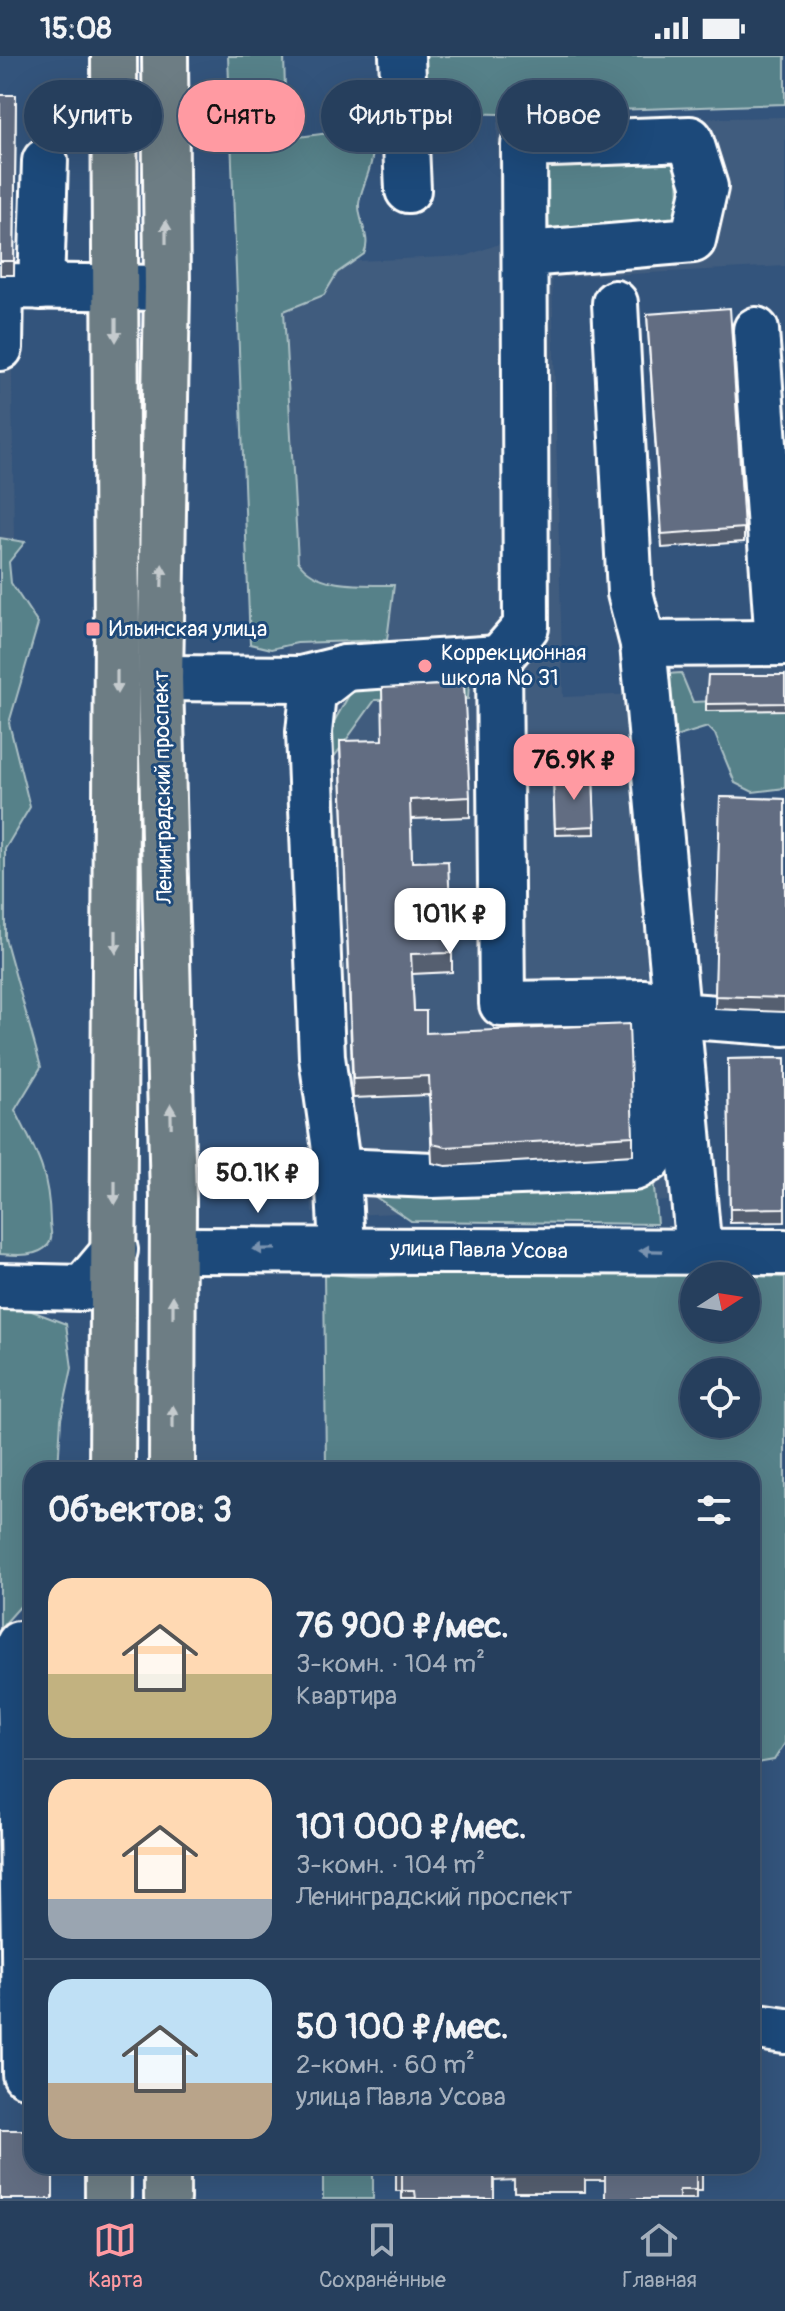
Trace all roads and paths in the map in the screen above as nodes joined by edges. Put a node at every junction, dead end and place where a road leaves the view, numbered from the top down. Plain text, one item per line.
1 (114, 56) edge
2 (165, 56) edge
3 (402, 56) edge
4 (45, 161) dead end
5 (408, 190) dead end
6 (527, 254) dead end
7 (14, 286) edge
8 (116, 287) junction
9 (167, 288) junction
10 (615, 303) dead end
11 (756, 330) dead end
12 (0, 348) edge
13 (782, 643) edge
14 (643, 644) junction
15 (499, 658) junction
16 (345, 668) junction
17 (160, 678) junction
18 (676, 1015) junction
19 (785, 1023) edge
20 (338, 1171) junction
21 (342, 1248) junction
22 (115, 1250) junction
23 (174, 1250) junction
24 (699, 1252) junction
25 (785, 1252) edge
26 (0, 1286) edge
27 (112, 1462) edge
28 (172, 1462) edge
29 (17, 1644) edge
30 (24, 1837) edge
31 (760, 2027) edge
32 (785, 2031) edge
33 (108, 2174) edge
34 (167, 2174) edge
35 (108, 2199) edge
36 (167, 2199) edge

1 - 8 main road, Ленинградский проспект
9 -> 2 main road, Ленинградский проспект
3 - 5 street
4 - 7 street
6 - 15 street
7 - 8 street
7 - 12 street
8 - 9 street
8 -> 22 main road, Ленинградский проспект
17 -> 9 main road, Ленинградский проспект
10 - 14 street
11 - 13 street
13 - 14 street
14 - 18 street
15 - 16 street
15 - 20 street
16 - 17 street
16 - 20 street
23 -> 17 main road, Ленинградский проспект
18 - 19 street
18 - 24 street
20 - 21 street
21 -> 23 street, улица Павла Усова
24 -> 21 street, улица Павла Усова
22 - 23 main road
22 - 26 street
22 - 27 main road, Ленинградский проспект
28 -> 23 main road, Ленинградский проспект
24 - 25 street, улица Павла Усова
29 - 30 street
31 - 32 street
33 - 35 main road
34 - 36 main road

